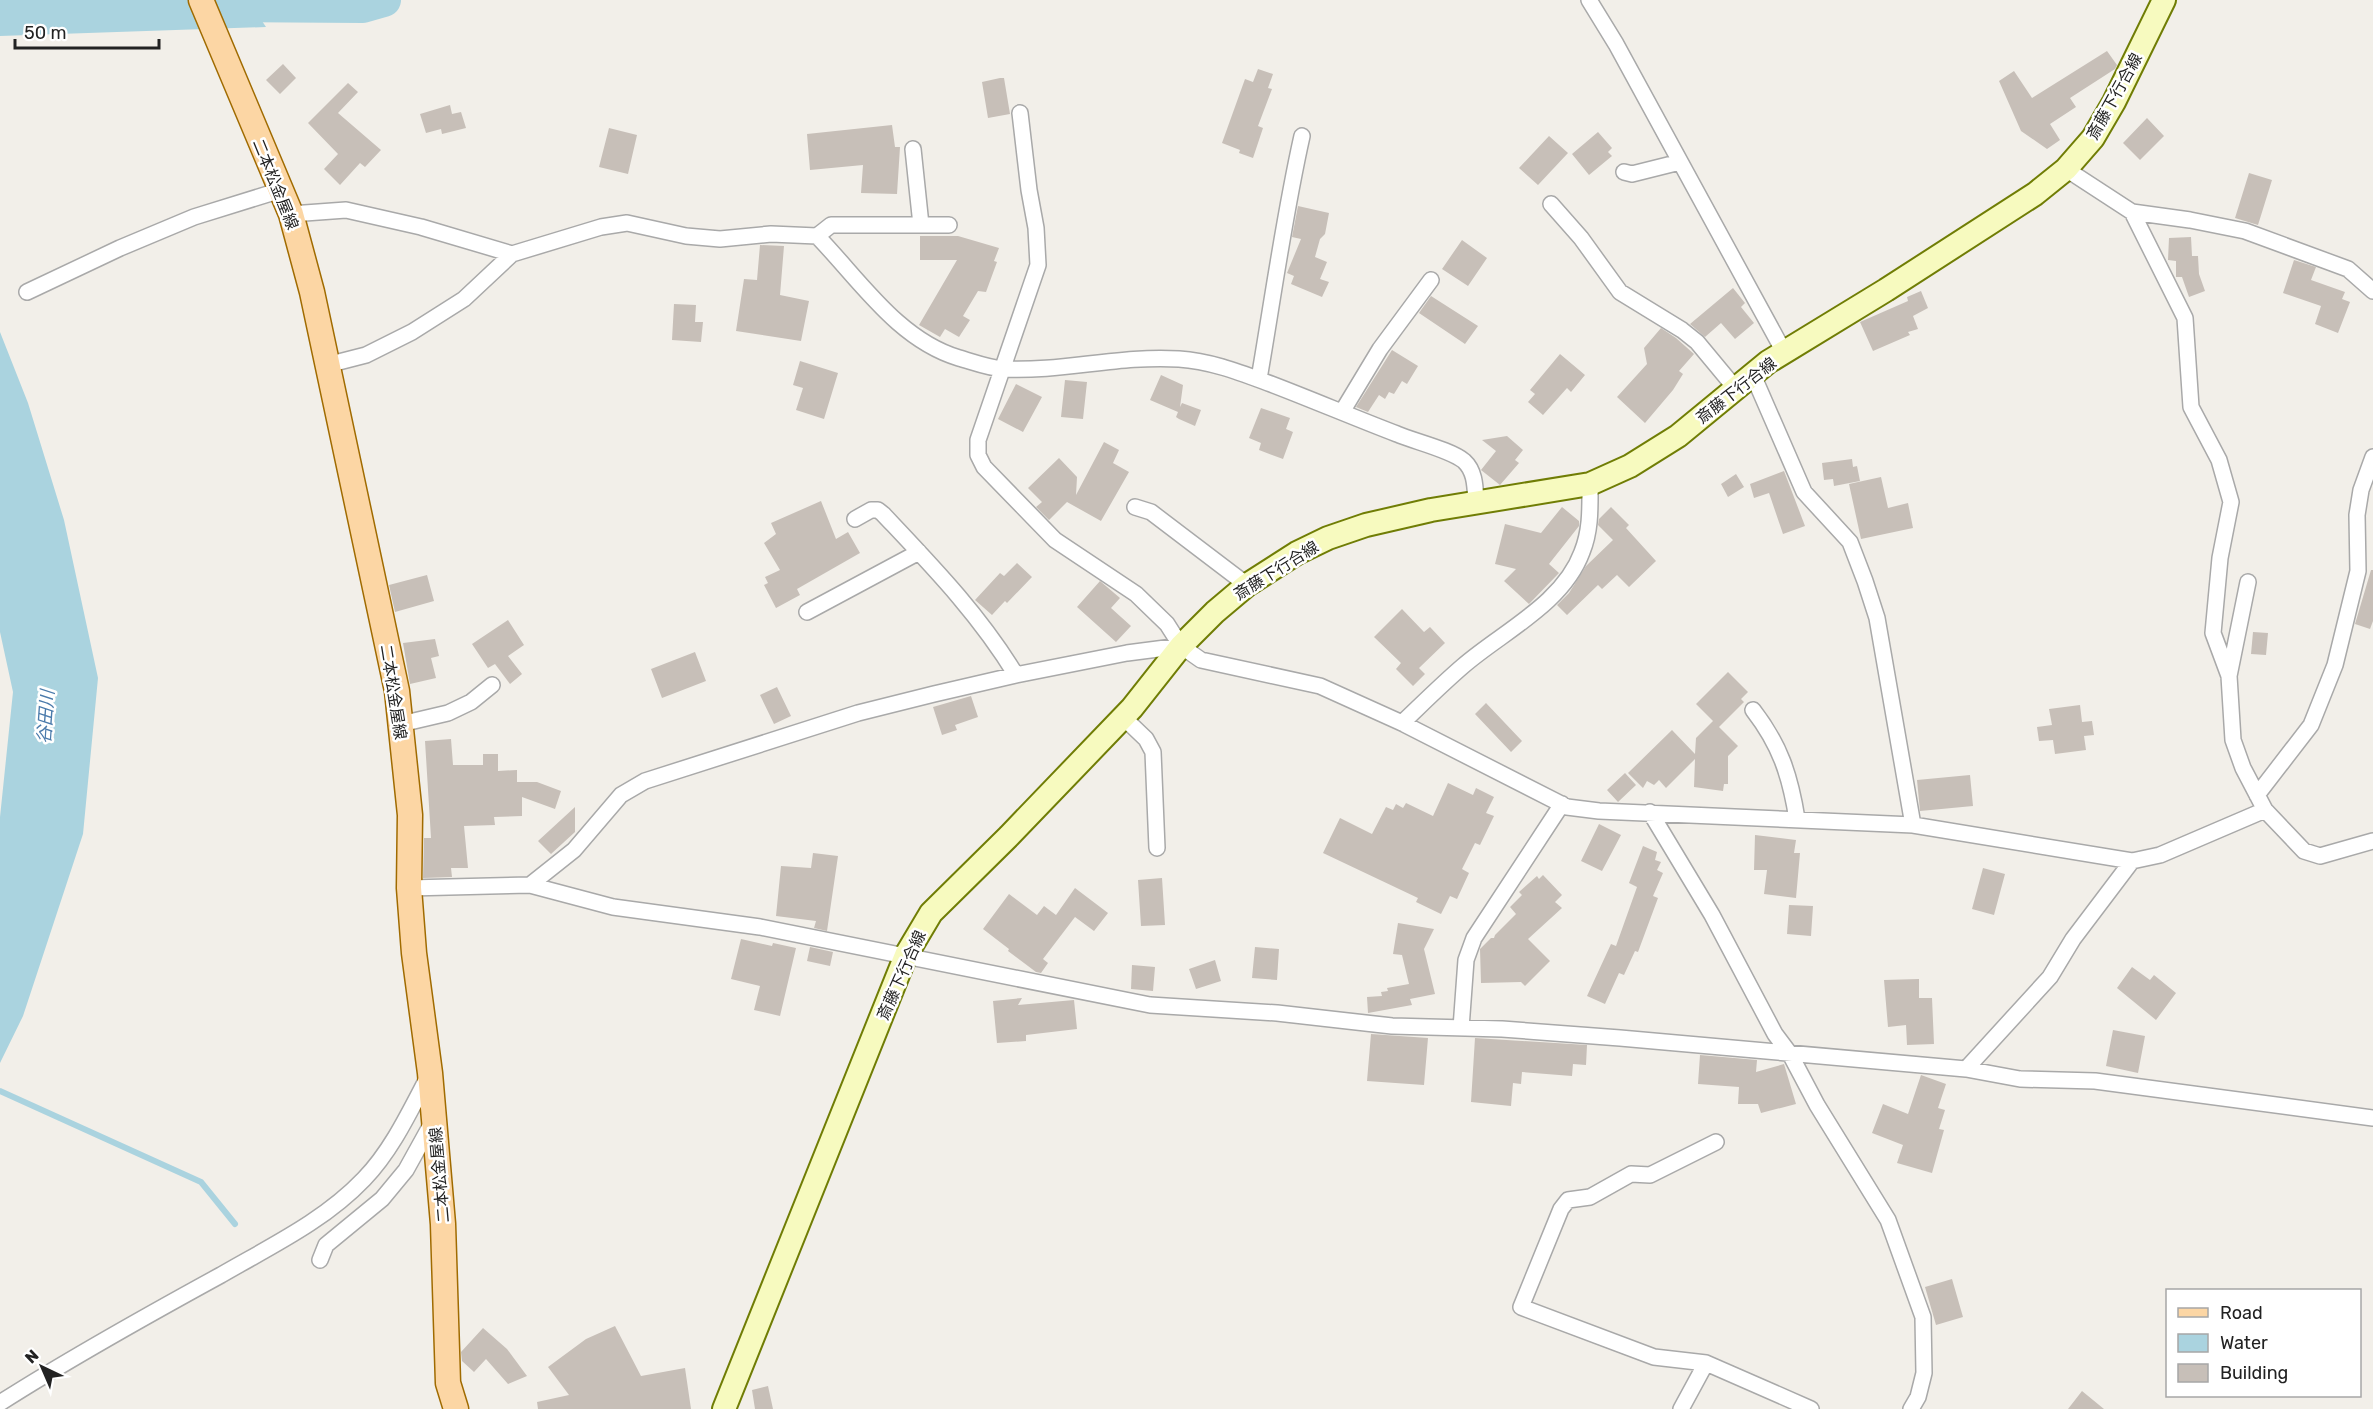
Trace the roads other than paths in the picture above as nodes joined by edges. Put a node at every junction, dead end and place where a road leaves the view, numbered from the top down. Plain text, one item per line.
1 (201, 0) edge
2 (1589, 0) edge
3 (2164, 0) edge
4 (1020, 113) dead end
5 (1302, 136) dead end
6 (913, 149) dead end
7 (1680, 162) junction
8 (2066, 169) junction
9 (1624, 172) dead end
10 (281, 190) junction
11 (1551, 204) dead end
12 (2132, 212) junction
13 (291, 213) junction
14 (921, 225) junction
15 (949, 225) dead end
16 (817, 236) junction
17 (512, 255) junction
18 (1431, 280) dead end
19 (2373, 291) edge
20 (27, 292) dead end
21 (1784, 352) junction
22 (327, 365) junction
23 (1002, 369) junction
24 (1258, 379) junction
25 (1745, 382) junction
26 (1342, 412) junction
27 (2373, 457) edge
28 (1590, 484) junction
29 (1476, 503) junction
30 (1135, 507) dead end
31 (855, 519) dead end
32 (919, 552) junction
33 (2248, 582) dead end
34 (1247, 585) junction
35 (807, 612) dead end
36 (1181, 646) junction
37 (1016, 675) junction
38 (2229, 676) junction
39 (492, 685) dead end
40 (1753, 710) dead end
41 (1123, 717) junction
42 (1402, 723) junction
43 (401, 724) junction
44 (2258, 795) junction
45 (1562, 804) junction
46 (2265, 810) junction
47 (1650, 812) junction
48 (1797, 819) junction
49 (1913, 825) junction
50 (2373, 841) edge
51 (1157, 848) dead end
52 (2132, 861) junction
53 (530, 885) junction
54 (409, 888) junction
55 (906, 955) junction
56 (1461, 1028) junction
57 (1790, 1054) junction
58 (1966, 1069) junction
59 (430, 1073) junction
60 (434, 1119) junction
61 (2373, 1119) edge
62 (1716, 1142) dead end
63 (320, 1260) dead end
64 (1706, 1363) junction
65 (0, 1403) edge
66 (456, 1409) edge
67 (724, 1409) edge
68 (1681, 1409) edge
69 (1811, 1409) edge
70 (1911, 1409) edge

1 - 10 main road, 二本松金屋線
2 - 7 street
3 - 8 main road, 斎藤下行合線
4 - 23 street
5 - 24 street
6 - 14 street
7 - 9 street
7 - 21 street
8 - 12 street
8 - 21 main road, 斎藤下行合線
10 - 13 main road, 二本松金屋線
10 - 20 street
11 - 25 street
12 - 19 street
12 - 38 street
13 - 17 street
13 - 22 main road, 二本松金屋線
14 - 15 street
14 - 16 street
16 - 17 street
16 - 23 street
17 - 22 street
18 - 26 street
21 - 25 main road, 斎藤下行合線
22 - 43 main road, 二本松金屋線
23 - 24 street
23 - 36 street
24 - 26 street
25 - 28 main road, 斎藤下行合線
25 - 49 street
26 - 29 street
27 - 44 street
28 - 29 main road, 斎藤下行合線
28 - 42 street
29 - 34 main road, 斎藤下行合線
30 - 34 street
31 - 32 street
32 - 35 street
32 - 37 street
33 - 38 street
34 - 36 main road, 斎藤下行合線
36 - 37 street
36 - 41 main road, 斎藤下行合線
36 - 42 street
37 - 53 street
38 - 44 street
39 - 43 street
40 - 48 street
41 - 51 street
41 - 55 main road, 斎藤下行合線
42 - 45 street
43 - 54 main road, 二本松金屋線
44 - 46 street
45 - 47 street
45 - 56 street
46 - 50 street
46 - 52 street
47 - 48 street
47 - 57 street
48 - 49 street
49 - 52 street
52 - 58 street
53 - 54 street
53 - 55 street
54 - 59 main road, 二本松金屋線
55 - 56 street
55 - 67 main road, 斎藤下行合線
56 - 57 street
57 - 58 street
57 - 70 street
58 - 61 street
59 - 60 main road, 二本松金屋線
59 - 65 street
60 - 63 street
60 - 66 main road, 二本松金屋線
62 - 64 street
64 - 68 street
64 - 69 street

